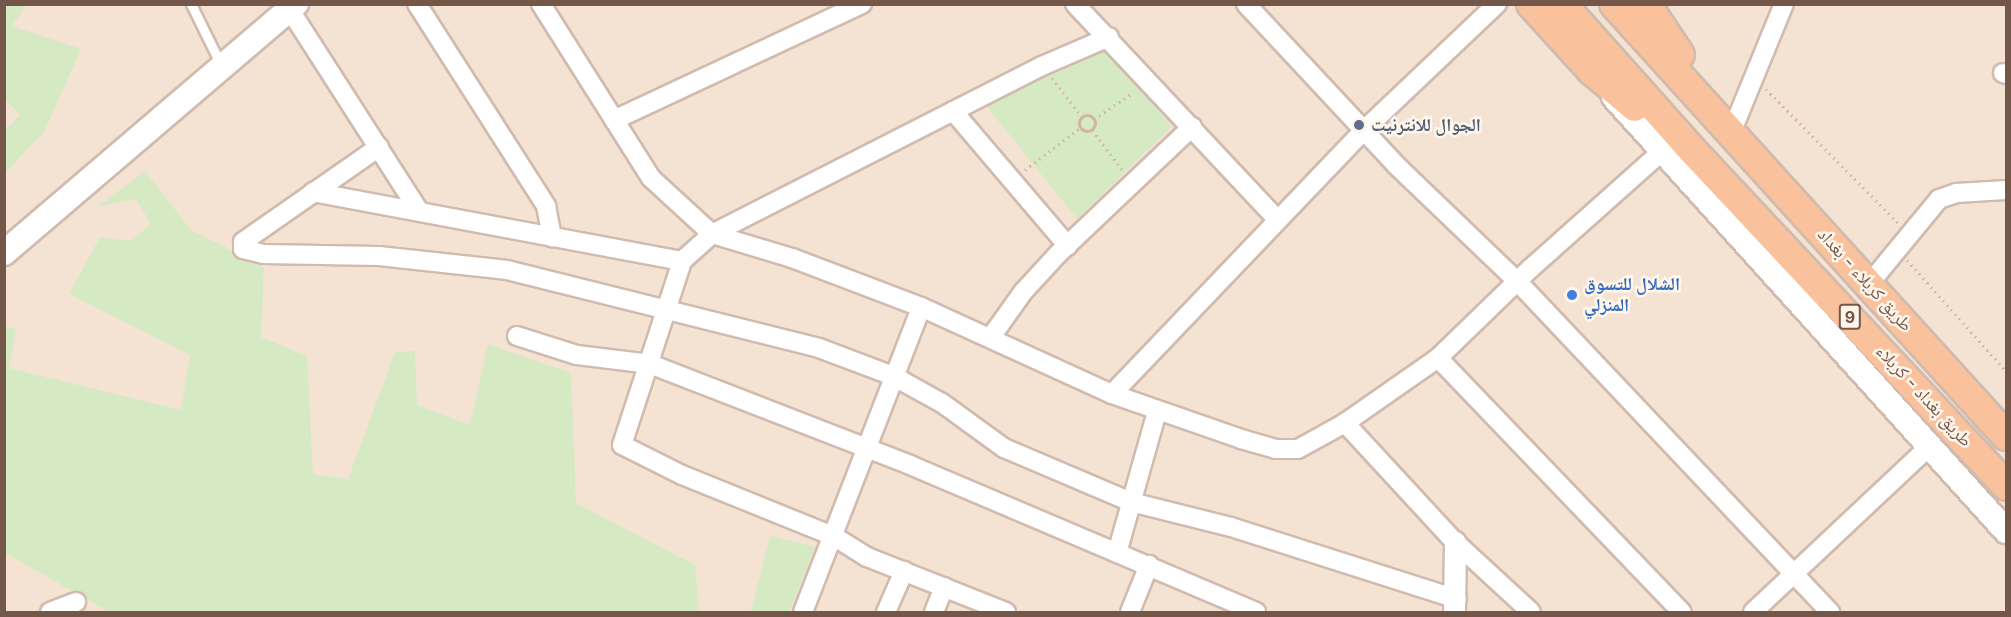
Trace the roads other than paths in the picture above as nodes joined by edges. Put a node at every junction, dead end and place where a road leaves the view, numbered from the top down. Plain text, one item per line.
1 (191, 4) edge
2 (417, 4) edge
3 (862, 4) edge
4 (1075, 4) edge
5 (1246, 4) edge
6 (1497, 4) edge
7 (1531, 4) edge
8 (1562, 4) edge
9 (1614, 4) edge
10 (1646, 4) edge
11 (1784, 4) edge
12 (544, 5) edge
13 (293, 7) edge
14 (1109, 37) junction
15 (222, 67) junction
16 (1591, 70) junction
17 (953, 111) junction
18 (614, 120) junction
19 (1192, 127) junction
20 (1727, 128) junction
21 (1364, 131) junction
22 (379, 147) junction
23 (1692, 150) junction
24 (1661, 152) junction
25 (2007, 190) edge
26 (313, 192) junction
27 (419, 212) junction
28 (1277, 219) junction
29 (712, 234) junction
30 (552, 237) junction
31 (1068, 246) junction
32 (4, 253) edge
33 (682, 261) junction
34 (1863, 278) junction
35 (1517, 281) junction
36 (1825, 291) junction
37 (921, 307) junction
38 (668, 309) junction
39 (1897, 316) junction
40 (517, 336) dead end
41 (990, 337) junction
42 (1871, 340) junction
43 (1438, 358) junction
44 (650, 364) junction
45 (892, 376) junction
46 (1112, 394) junction
47 (1157, 412) junction
48 (1345, 423) junction
49 (2007, 436) edge
50 (1929, 447) junction
51 (868, 448) junction
52 (2007, 486) edge
53 (1131, 502) junction
54 (2007, 531) edge
55 (833, 536) junction
56 (1455, 542) junction
57 (1116, 553) junction
58 (1149, 565) junction
59 (904, 572) junction
60 (1796, 575) junction
61 (944, 587) junction
62 (76, 602) dead end
63 (1456, 606) edge
64 (809, 611) edge
65 (50, 612) edge
66 (886, 612) edge
67 (934, 612) edge
68 (1006, 612) edge
69 (1130, 612) edge
70 (1256, 612) edge
71 (1531, 612) edge
72 (1682, 612) edge
73 (1753, 612) edge
74 (1830, 612) edge

1 - 15 lane
2 - 30 street
3 - 18 street
4 - 14 street
5 - 21 street
6 - 21 street
7 - 16 highway, 9
8 - 23 highway, 9
9 - 20 highway, 9
10 - 20 highway, 9
11 - 20 street
12 - 18 street
13 - 15 main road
13 - 22 street
14 - 17 street
14 - 19 street
15 - 32 main road
16 - 23 highway, 9
16 - 24 main road
17 - 29 street
17 - 31 street
18 - 29 street
19 - 28 street
19 - 31 street
20 - 34 highway, طريق كربلاء - بغداد / 9
21 - 28 street
21 - 35 street
22 - 26 street
22 - 27 street
23 - 36 highway, طريق بغداد - كربلاء / 9
24 - 35 street
24 - 50 main road
25 - 34 street
26 - 27 street
26 - 38 street
27 - 30 street
28 - 46 street
29 - 33 street
29 - 37 street
30 - 33 street
31 - 41 street
33 - 38 street
34 - 36 highway
34 - 39 highway, طريق كربلاء - بغداد / 9
35 - 43 street
35 - 60 street
36 - 42 highway, طريق بغداد - كربلاء / 9
37 - 41 street
37 - 45 street
38 - 44 street
38 - 45 street
39 - 42 highway
39 - 49 highway, طريق كربلاء - بغداد / 9
40 - 44 street
41 - 46 street
42 - 52 highway, طريق بغداد - كربلاء / 9
43 - 48 street
43 - 72 street
44 - 51 street
44 - 55 street
45 - 51 street
45 - 53 street
46 - 47 street
47 - 48 street
47 - 53 street
48 - 56 street
50 - 54 main road
50 - 60 street
51 - 55 street
51 - 57 street
53 - 57 street
53 - 63 street
55 - 59 street
55 - 64 street
56 - 63 street
56 - 71 street
57 - 58 street
58 - 69 street
58 - 70 street
59 - 61 street
59 - 66 street
60 - 73 street
60 - 74 street
61 - 67 street
61 - 68 street
62 - 65 street

